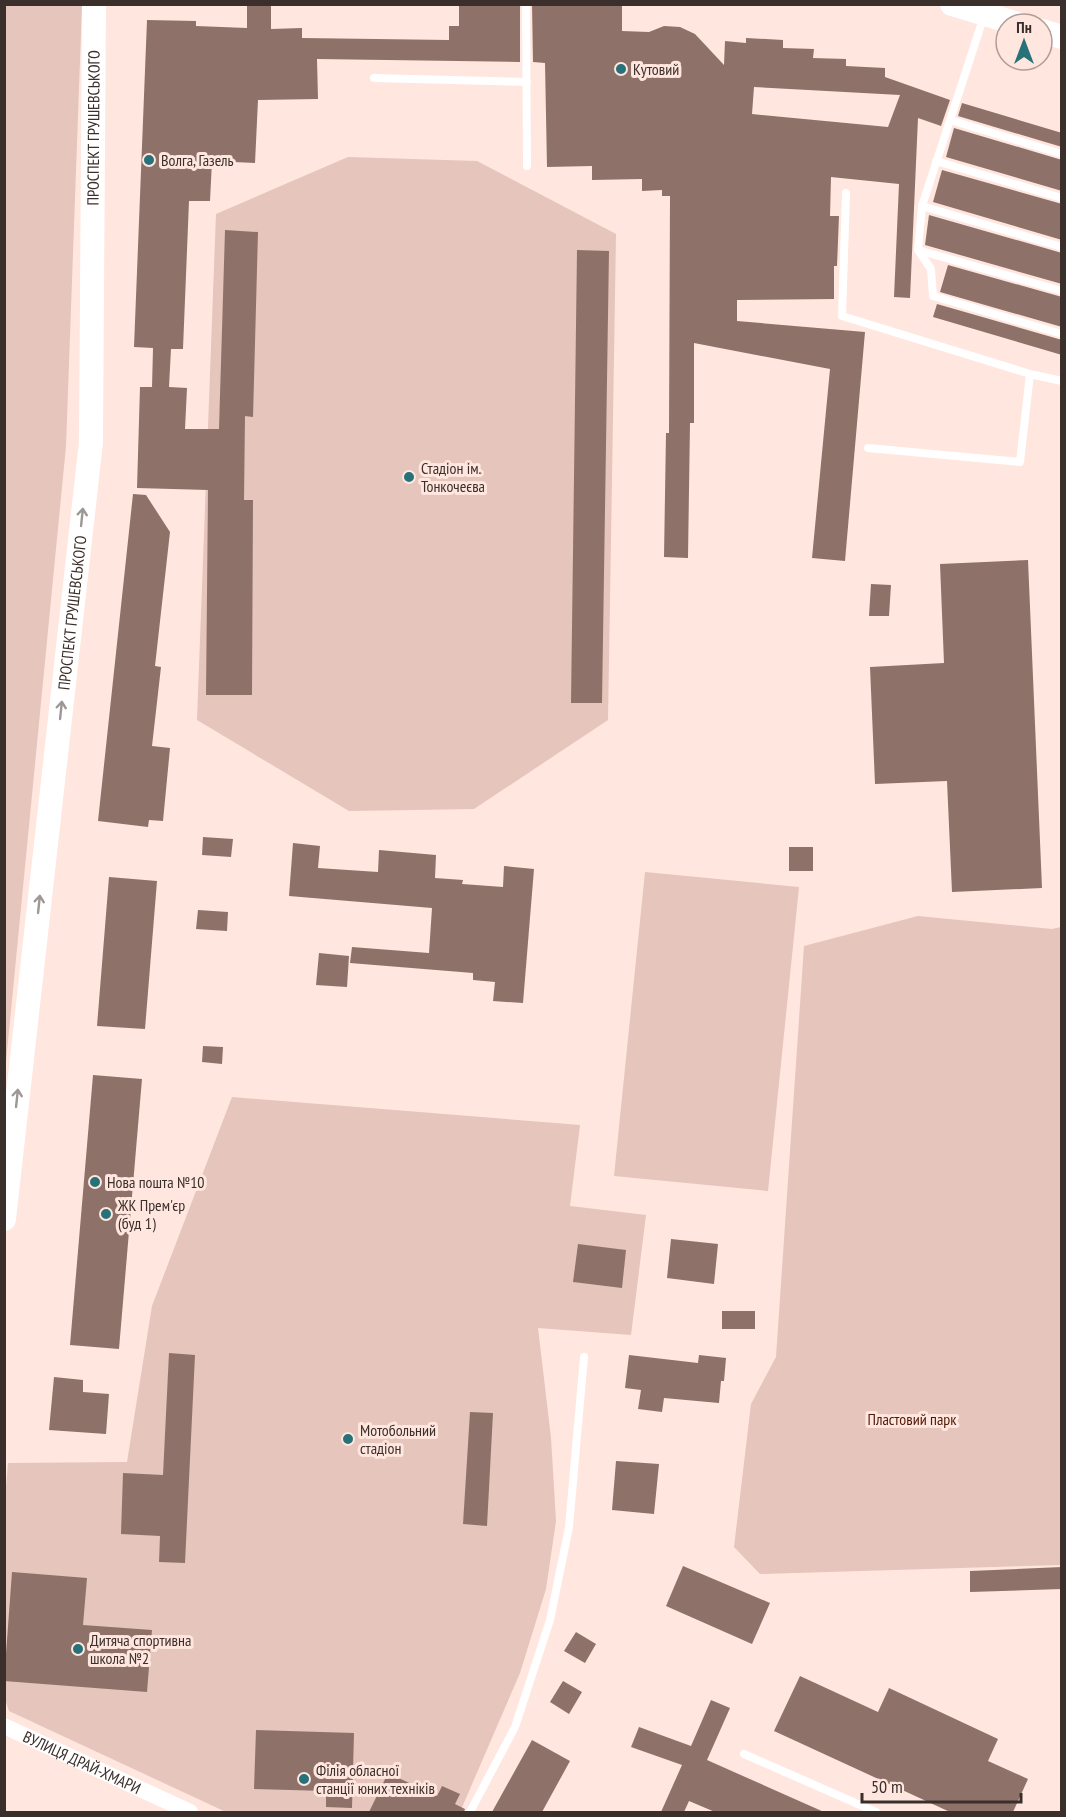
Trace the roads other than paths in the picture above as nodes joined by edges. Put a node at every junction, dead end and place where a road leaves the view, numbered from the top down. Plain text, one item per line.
1 (94, 4) edge
2 (526, 4) edge
3 (952, 4) edge
4 (984, 14) junction
5 (994, 17) edge
6 (374, 78) dead end
7 (527, 82) junction
8 (950, 120) junction
9 (1062, 154) edge
10 (936, 161) junction
11 (527, 166) dead end
12 (846, 193) dead end
13 (1062, 198) edge
14 (922, 206) junction
15 (1062, 247) edge
16 (918, 250) junction
17 (1062, 291) edge
18 (1062, 334) edge
19 (1030, 374) junction
20 (1062, 381) edge
21 (868, 448) dead end
22 (4, 1219) edge
23 (584, 1357) dead end
24 (7, 1726) edge
25 (744, 1754) dead end
26 (190, 1812) edge
27 (470, 1812) edge
28 (876, 1812) edge

22 -> 1 main road, ПРОСПЕКТ ГРУШЕВСЬКОГО
2 - 7 lane
3 - 4 main road
4 - 5 main road
4 - 8 lane
6 - 7 lane
7 - 11 lane
8 - 9 lane
8 - 10 lane
10 - 13 lane
10 - 14 lane
12 - 19 lane
14 - 15 lane
14 - 16 lane
16 - 17 lane
16 - 18 lane
19 - 20 lane
19 - 21 lane
23 - 27 lane
24 - 26 street, ВУЛИЦЯ ДРАЙ-ХМАРИ
25 - 28 lane

